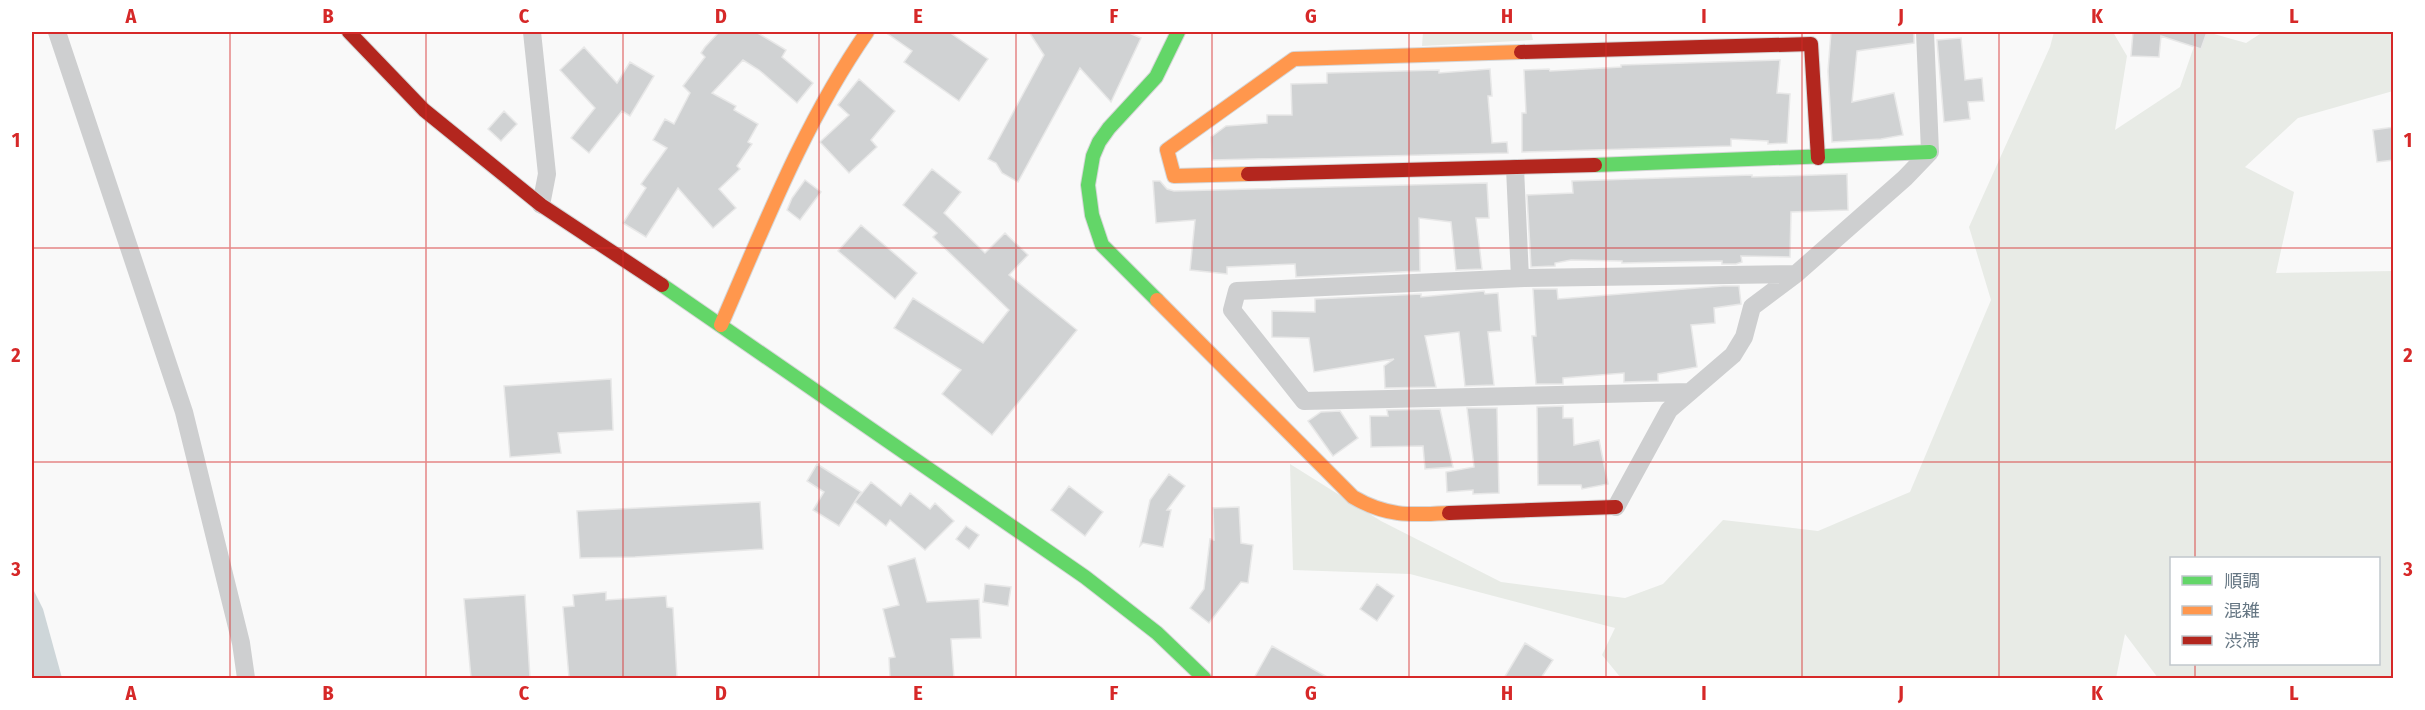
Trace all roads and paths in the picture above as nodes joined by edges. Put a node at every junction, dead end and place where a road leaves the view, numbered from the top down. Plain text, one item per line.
1 (57, 32) edge
2 (349, 32) edge
3 (532, 32) edge
4 (867, 32) edge
5 (1178, 32) edge
6 (1925, 32) edge
7 (1930, 152) junction
8 (1818, 158) junction
9 (1515, 168) junction
10 (541, 205) junction
11 (1796, 274) junction
12 (1520, 278) junction
13 (721, 325) junction
14 (1690, 392) junction
15 (1616, 507) joint
16 (246, 678) edge
17 (1203, 678) edge

1 - 16 street
2 - 10 street
3 - 10 street
4 - 13 street
5 - 15 street
6 - 7 street
7 - 8 street
7 - 11 street
8 - 9 street
8 - 9 street
9 - 12 street
10 - 13 street
11 - 12 street
11 - 14 street
12 - 14 street
13 - 17 street
14 - 15 street

